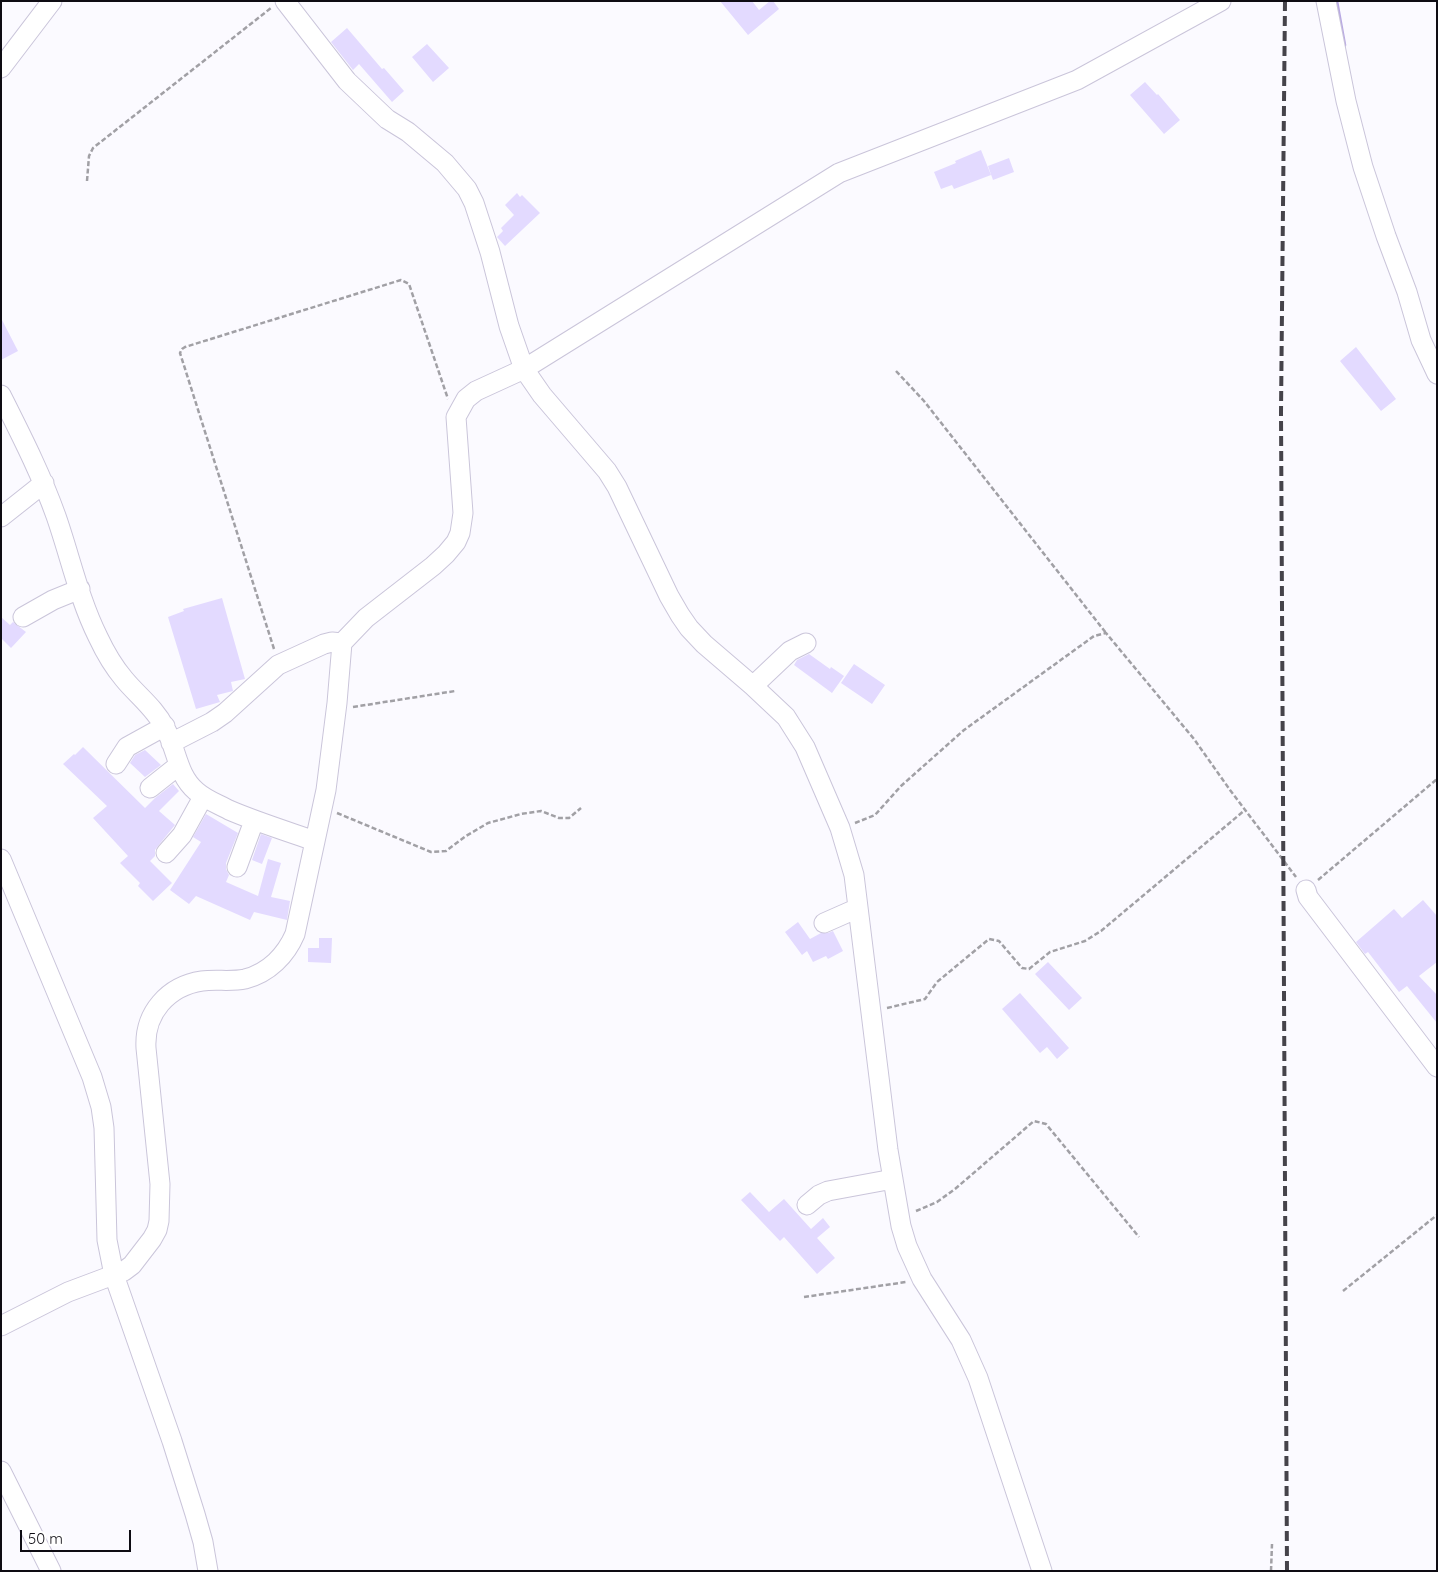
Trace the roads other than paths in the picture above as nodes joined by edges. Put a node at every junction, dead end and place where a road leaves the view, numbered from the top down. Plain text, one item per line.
1 (52, 1) edge
2 (1221, 1) edge
3 (1326, 1) edge
4 (279, 4) edge
5 (1, 68) edge
6 (524, 369) junction
7 (1437, 374) edge
8 (1, 395) edge
9 (6, 415) edge
10 (44, 483) junction
11 (1, 517) edge
12 (80, 589) junction
13 (23, 617) dead end
14 (342, 643) junction
15 (806, 643) dead end
16 (753, 686) junction
17 (168, 735) junction
18 (116, 764) dead end
19 (179, 765) junction
20 (150, 788) dead end
21 (204, 797) junction
22 (254, 821) junction
23 (314, 841) junction
24 (166, 853) dead end
25 (1, 859) edge
26 (237, 867) dead end
27 (1306, 890) road end
28 (858, 908) junction
29 (824, 923) dead end
30 (1437, 1067) edge
31 (893, 1178) junction
32 (806, 1205) dead end
33 (114, 1275) junction
34 (1, 1326) edge
35 (1, 1470) edge
36 (51, 1571) edge
37 (208, 1571) edge
38 (1042, 1571) edge

1 - 5 street
2 - 6 street
3 - 7 street
4 - 6 street
6 - 14 street
6 - 16 street
8 - 9 street
9 - 10 street
10 - 11 street
10 - 12 street
12 - 13 street
12 - 17 street
14 - 17 street
14 - 23 street
15 - 16 street
16 - 28 street
17 - 18 street
17 - 19 street
19 - 20 street
19 - 21 street
21 - 22 street
21 - 24 street
22 - 23 street
22 - 26 street
23 - 33 street
25 - 33 street
27 - 30 street
28 - 29 street
28 - 31 street
31 - 32 street
31 - 38 street
33 - 34 street
33 - 37 street
35 - 36 street

